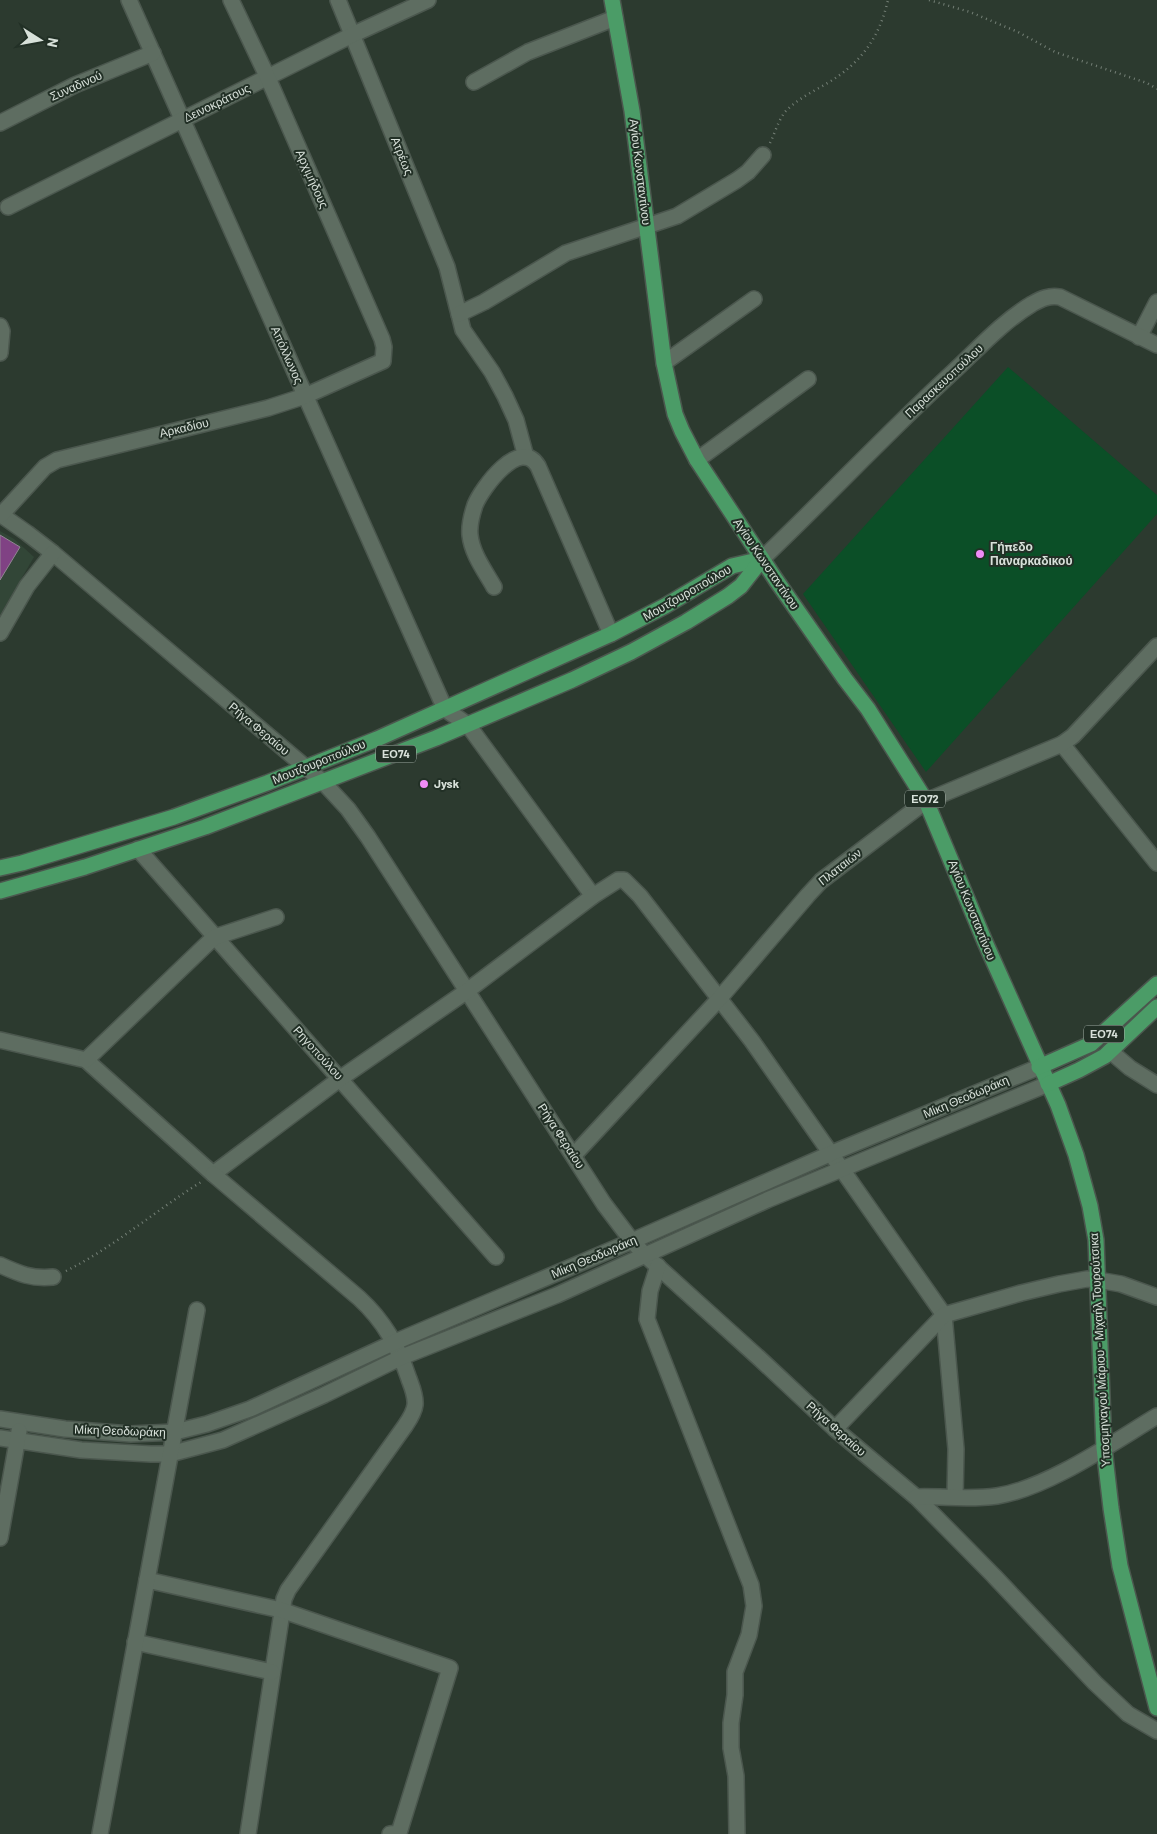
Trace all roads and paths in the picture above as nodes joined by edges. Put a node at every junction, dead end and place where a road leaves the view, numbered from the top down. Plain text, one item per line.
1 (130, 0) edge
2 (230, 0) edge
3 (338, 0) edge
4 (428, 0) edge
5 (612, 0) edge
6 (888, 0) edge
7 (929, 0) edge
8 (615, 18) junction
9 (352, 35) junction
10 (153, 53) junction
11 (268, 78) junction
12 (474, 82) dead end
13 (1157, 89) edge
14 (183, 120) junction
15 (0, 122) edge
16 (763, 155) joint
17 (8, 207) dead end
18 (647, 227) junction
19 (754, 299) dead end
20 (1157, 302) edge
21 (459, 314) junction
22 (0, 326) edge
23 (1140, 337) junction
24 (1157, 344) edge
25 (0, 353) edge
26 (383, 361) joint
27 (664, 363) junction
28 (808, 379) dead end
29 (305, 396) junction
30 (526, 457) junction
31 (697, 460) junction
32 (1, 515) edge
33 (53, 553) junction
34 (762, 558) junction
35 (494, 587) dead end
36 (0, 633) edge
37 (611, 634) junction
38 (1155, 654) edge
39 (445, 709) junction
40 (468, 725) junction
41 (1062, 744) junction
42 (305, 768) junction
43 (323, 782) junction
44 (926, 801) junction
45 (138, 849) junction
46 (1157, 863) edge
47 (0, 868) edge
48 (0, 891) edge
49 (593, 896) junction
50 (276, 917) dead end
51 (215, 937) junction
52 (1157, 984) edge
53 (467, 991) junction
54 (719, 999) junction
55 (1157, 1007) edge
56 (0, 1040) edge
57 (1110, 1051) junction
58 (86, 1060) junction
59 (1039, 1067) junction
60 (341, 1078) junction
61 (1048, 1084) junction
62 (1157, 1085) edge
63 (832, 1154) junction
64 (574, 1155) junction
65 (842, 1169) junction
66 (213, 1174) junction
67 (632, 1241) junction
68 (645, 1255) junction
69 (496, 1257) dead end
70 (0, 1265) edge
71 (658, 1266) junction
72 (53, 1277) joint
73 (1098, 1280) junction
74 (1157, 1297) edge
75 (197, 1310) dead end
76 (944, 1315) junction
77 (395, 1342) junction
78 (402, 1357) junction
79 (1157, 1416) edge
80 (0, 1419) edge
81 (20, 1422) junction
82 (834, 1429) junction
83 (175, 1432) junction
84 (0, 1438) edge
85 (17, 1441) junction
86 (1104, 1448) junction
87 (170, 1454) junction
88 (916, 1497) junction
89 (955, 1497) junction
90 (0, 1538) edge
91 (147, 1580) junction
92 (281, 1610) junction
93 (135, 1642) junction
94 (272, 1672) junction
95 (1157, 1708) edge
96 (1157, 1731) edge
97 (100, 1834) edge
98 (248, 1834) edge
99 (390, 1834) edge
100 (737, 1834) edge

1 - 10 street, Απόλλωνος
2 - 11 street, Αρχιμήδους
3 - 9 street, Ατρέως
4 - 9 street, Δεινοκράτους
5 - 8 main road, Αγίου Κωνσταντίνου
6 - 16 path
7 - 13 path
8 - 12 street
8 - 18 main road, Αγίου Κωνσταντίνου
9 - 11 street, Δεινοκράτους
9 - 21 street, Ατρέως
10 - 14 street, Απόλλωνος
10 - 15 street, Συναδινού
11 - 14 street, Δεινοκράτους
11 - 26 street, Αρχιμήδους
14 - 17 street, Δεινοκράτους
14 - 29 street, Απόλλωνος
16 - 18 street
18 - 21 street
18 - 27 main road, Αγίου Κωνσταντίνου
19 - 27 street
20 - 23 street
21 - 30 street, Ατρέως
22 - 25 street
23 - 24 street, Παρασκευοπούλου
23 - 34 street, Παρασκευοπούλου
26 - 29 street, Αρκαδίου
27 - 31 main road, Αγίου Κωνσταντίνου
28 - 31 street
29 - 32 street, Αρκαδίου
29 - 39 street, Απόλλωνος
30 - 35 street
30 - 37 street
31 - 34 main road, Αγίου Κωνσταντίνου
32 - 33 street, Ρήγα Φεραίου
33 - 36 street
33 - 42 street, Ρήγα Φεραίου
34 - 37 main road, Μουτζουροπούλου / ΕΟ74
34 - 40 main road, Μουτζουροπούλου / ΕΟ74
34 - 44 main road, Αγίου Κωνσταντίνου / ΕΟ72
37 - 39 main road, Μουτζουροπούλου / ΕΟ74
38 - 41 street, Πλαταιών
39 - 40 street
39 - 42 main road, Μουτζουροπούλου / ΕΟ74
40 - 43 main road, Μουτζουροπούλου / ΕΟ74
40 - 49 street
41 - 44 street, Πλαταιών
41 - 46 street
42 - 43 street, Ρήγα Φεραίου
42 - 47 main road, Μουτζουροπούλου / ΕΟ74
43 - 45 main road, Μουτζουροπούλου / ΕΟ74
43 - 53 street, Ρήγα Φεραίου
44 - 54 street, Πλαταιών
44 - 59 main road, Αγίου Κωνσταντίνου / ΕΟ72
45 - 48 main road, Μουτζουροπούλου / ΕΟ74
45 - 51 street, Ρηγοπούλου
49 - 53 street
49 - 54 street
50 - 51 street
51 - 58 street
51 - 60 street, Ρηγοπούλου
52 - 59 main road, Μίκη Θεοδωράκη / ΕΟ74
53 - 60 street
53 - 64 street, Ρήγα Φεραίου
54 - 63 street
54 - 64 street, Πλαταιών
55 - 57 main road, Μίκη Θεοδωράκη / ΕΟ74
56 - 58 street
57 - 61 main road, Μίκη Θεοδωράκη / ΕΟ74
57 - 62 street
58 - 66 street
59 - 61 main road, Αγίου Κωνσταντίνου / ΕΟ72
59 - 63 street, Μίκη Θεοδωράκη
60 - 66 street
60 - 69 street, Ρηγοπούλου
61 - 65 street, Μίκη Θεοδωράκη
61 - 73 main road, Υποσμηναγού Μάριου - Μιχαήλ Τουρούτσικα / ΕΟ72
63 - 65 street
63 - 67 street, Μίκη Θεοδωράκη
64 - 67 street, Ρήγα Φεραίου
65 - 68 street, Μίκη Θεοδωράκη
65 - 76 street
66 - 72 path
66 - 77 street
67 - 68 street, Ρήγα Φεραίου
67 - 77 street, Μίκη Θεοδωράκη
68 - 71 street, Ρήγα Φεραίου
68 - 78 street, Μίκη Θεοδωράκη
70 - 72 street
71 - 82 street, Ρήγα Φεραίου
71 - 100 street
73 - 74 street
73 - 76 street
73 - 86 main road, Υποσμηναγού Μάριου - Μιχαήλ Τουρούτσικα / ΕΟ72
75 - 83 street
76 - 82 street
76 - 89 street
77 - 78 street
77 - 83 street, Μίκη Θεοδωράκη
78 - 87 street, Μίκη Θεοδωράκη
78 - 92 street
79 - 86 street
80 - 81 street, Μίκη Θεοδωράκη
81 - 83 street, Μίκη Θεοδωράκη
81 - 85 street
82 - 88 street, Ρήγα Φεραίου
83 - 87 street
84 - 85 street, Μίκη Θεοδωράκη
85 - 87 street, Μίκη Θεοδωράκη
85 - 90 street
86 - 89 street
86 - 95 main road, Υποσμηναγού Μάριου - Μιχαήλ Τουρούτσικα / ΕΟ72
87 - 91 street
88 - 89 street
88 - 96 street, Ρήγα Φεραίου
91 - 92 street
91 - 93 street
92 - 94 street
92 - 99 street
93 - 94 street
93 - 97 street
94 - 98 street

